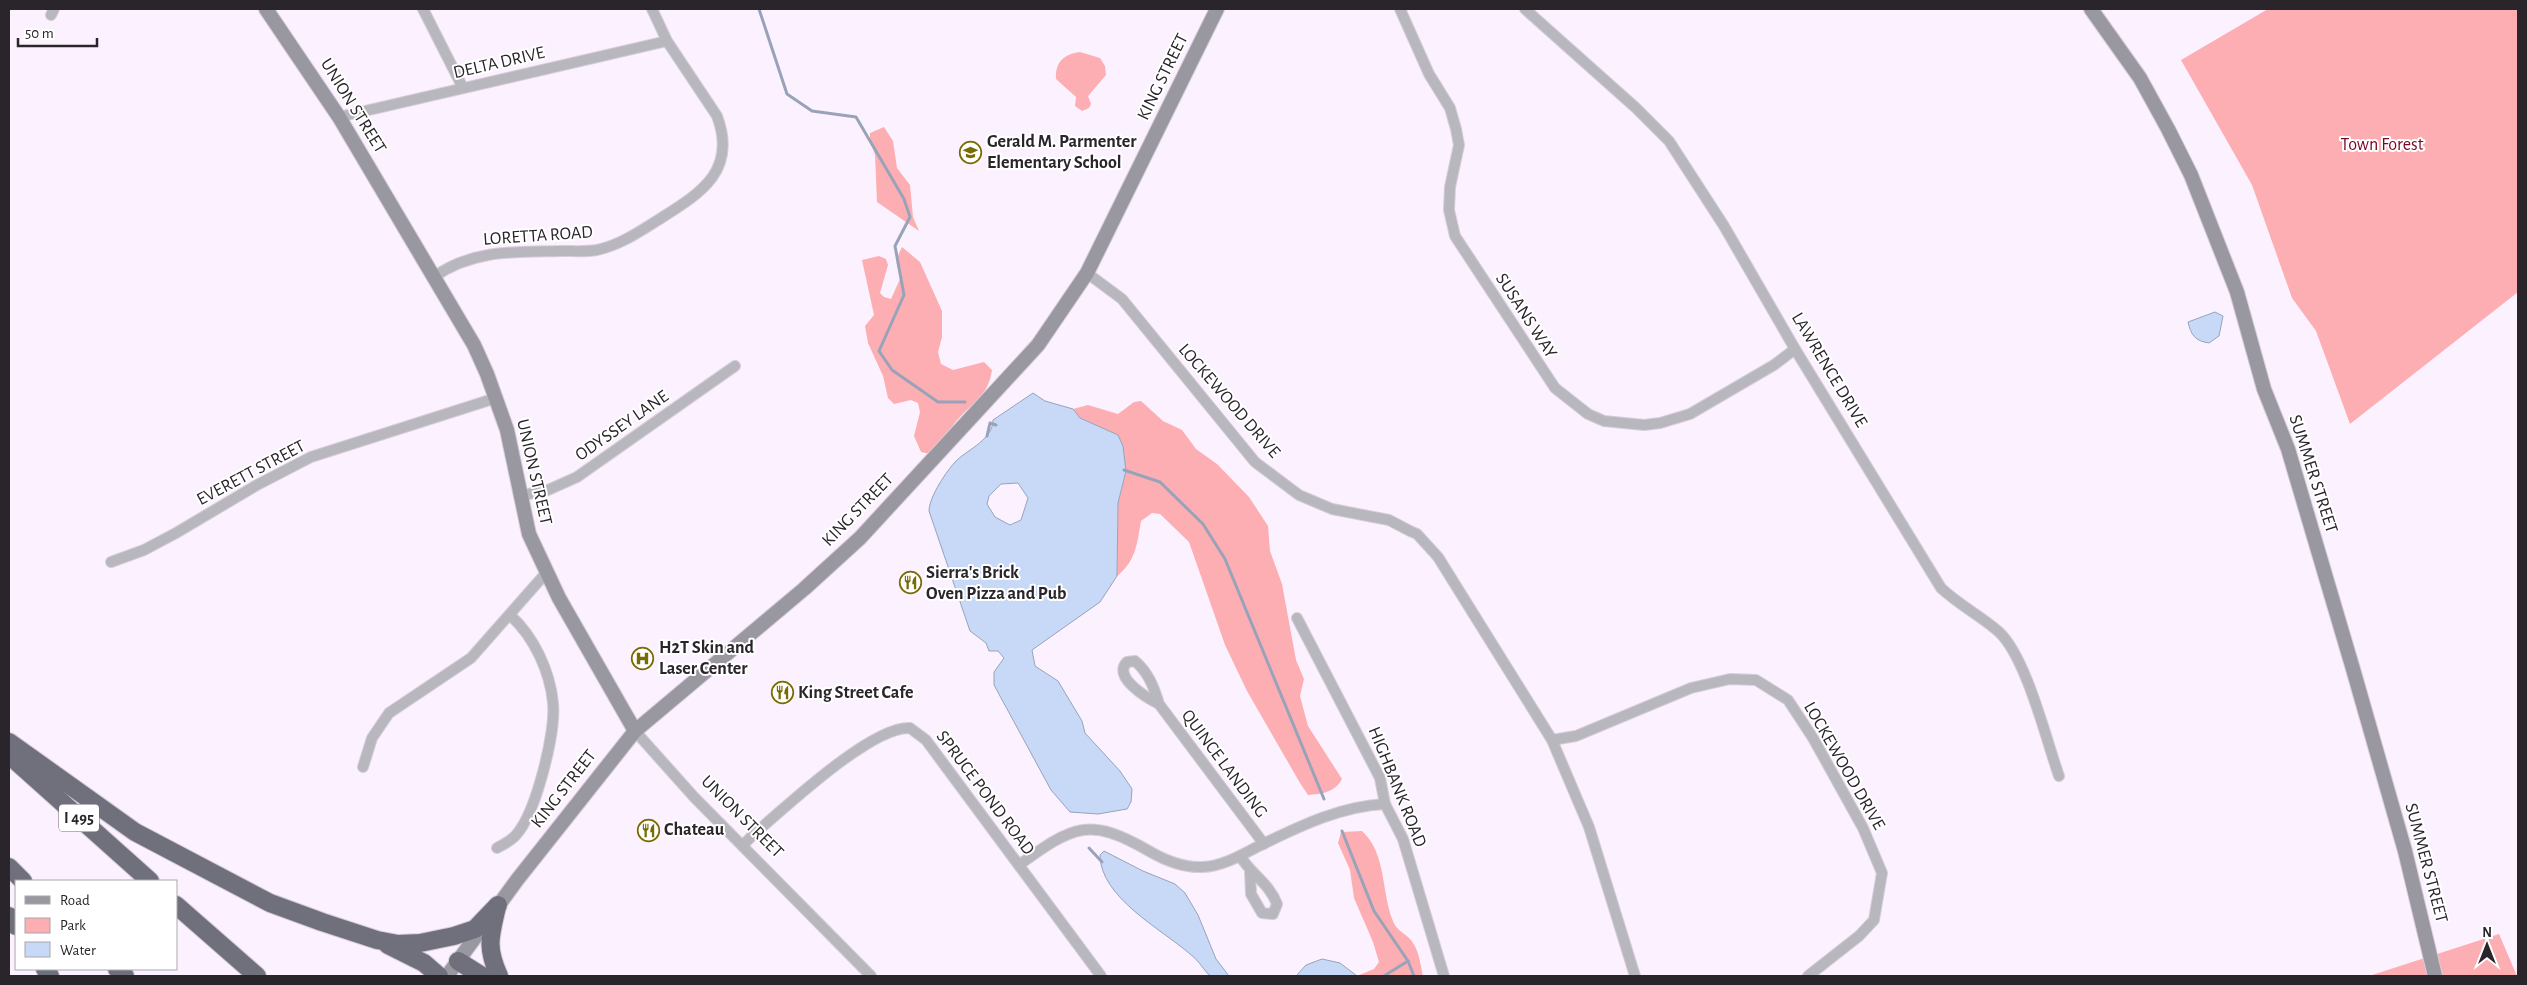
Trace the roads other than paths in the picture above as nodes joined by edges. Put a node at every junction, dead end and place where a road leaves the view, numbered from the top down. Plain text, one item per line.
1 (266, 9) edge
2 (422, 9) edge
3 (652, 9) edge
4 (1217, 9) edge
5 (1400, 9) edge
6 (1525, 9) edge
7 (2091, 9) edge
8 (667, 40) junction
9 (463, 88) junction
10 (339, 117) junction
11 (1088, 273) junction
12 (434, 277) junction
13 (1795, 349) junction
14 (735, 366) dead end
15 (496, 398) junction
16 (519, 496) junction
17 (111, 562) dead end
18 (546, 573) junction
19 (510, 616) junction
20 (1297, 618) dead end
21 (1158, 704) dead end
22 (635, 731) junction
23 (1552, 740) junction
24 (9, 742) edge
25 (9, 754) edge
26 (363, 767) dead end
27 (2059, 776) dead end
28 (1385, 804) junction
29 (1264, 844) junction
30 (743, 845) junction
31 (497, 848) dead end
32 (1240, 856) junction
33 (1019, 864) junction
34 (9, 868) edge
35 (1250, 871) dead end
36 (22, 880) edge
37 (149, 880) edge
38 (498, 905) junction
39 (178, 907) edge
40 (377, 940) junction
41 (458, 961) junction
42 (257, 976) edge
43 (439, 976) edge
44 (447, 976) edge
45 (482, 976) edge
46 (499, 976) edge
47 (871, 976) edge
48 (1100, 976) edge
49 (1444, 976) edge
50 (1635, 976) edge
51 (1808, 976) edge
52 (2435, 976) edge

1 - 10 main road, UNION STREET
2 - 9 street
3 - 8 street
4 - 11 main road, KING STREET
5 - 13 street, SUSANS WAY
6 - 13 street, LAWRENCE DRIVE
7 - 52 main road, SUMMER STREET
8 - 9 street, DELTA DRIVE
8 - 12 street, LORETTA ROAD
9 - 10 street, DELTA DRIVE
10 - 12 main road, UNION STREET
11 - 22 main road, KING STREET
11 - 23 street, LOCKEWOOD DRIVE
12 - 15 main road, UNION STREET
13 - 27 street, LAWRENCE DRIVE
14 - 16 street, ODYSSEY LANE
15 - 16 main road, UNION STREET
15 - 17 street, EVERETT STREET
16 - 18 main road, UNION STREET
18 - 19 street
18 - 22 main road, UNION STREET
19 - 26 street
19 - 31 street
20 - 28 street, HIGHBANK ROAD
21 - 29 street, QUINCE LANDING
22 - 30 street, UNION STREET
22 - 38 main road, KING STREET
23 - 50 street, LOCKEWOOD DRIVE
23 - 51 street, LOCKEWOOD DRIVE
24 - 40 highway
25 - 37 highway, I 495
28 - 29 street
28 - 49 street, HIGHBANK ROAD
29 - 32 street
30 - 33 street, SPRUCE POND ROAD
30 - 47 street, UNION STREET
32 - 33 street
32 - 35 street
33 - 48 street, SPRUCE POND ROAD
34 - 36 highway
38 - 40 highway
38 - 41 main road, KING STREET
38 - 46 highway
39 - 42 highway
40 - 43 highway
41 - 44 main road, KING STREET
41 - 45 highway

